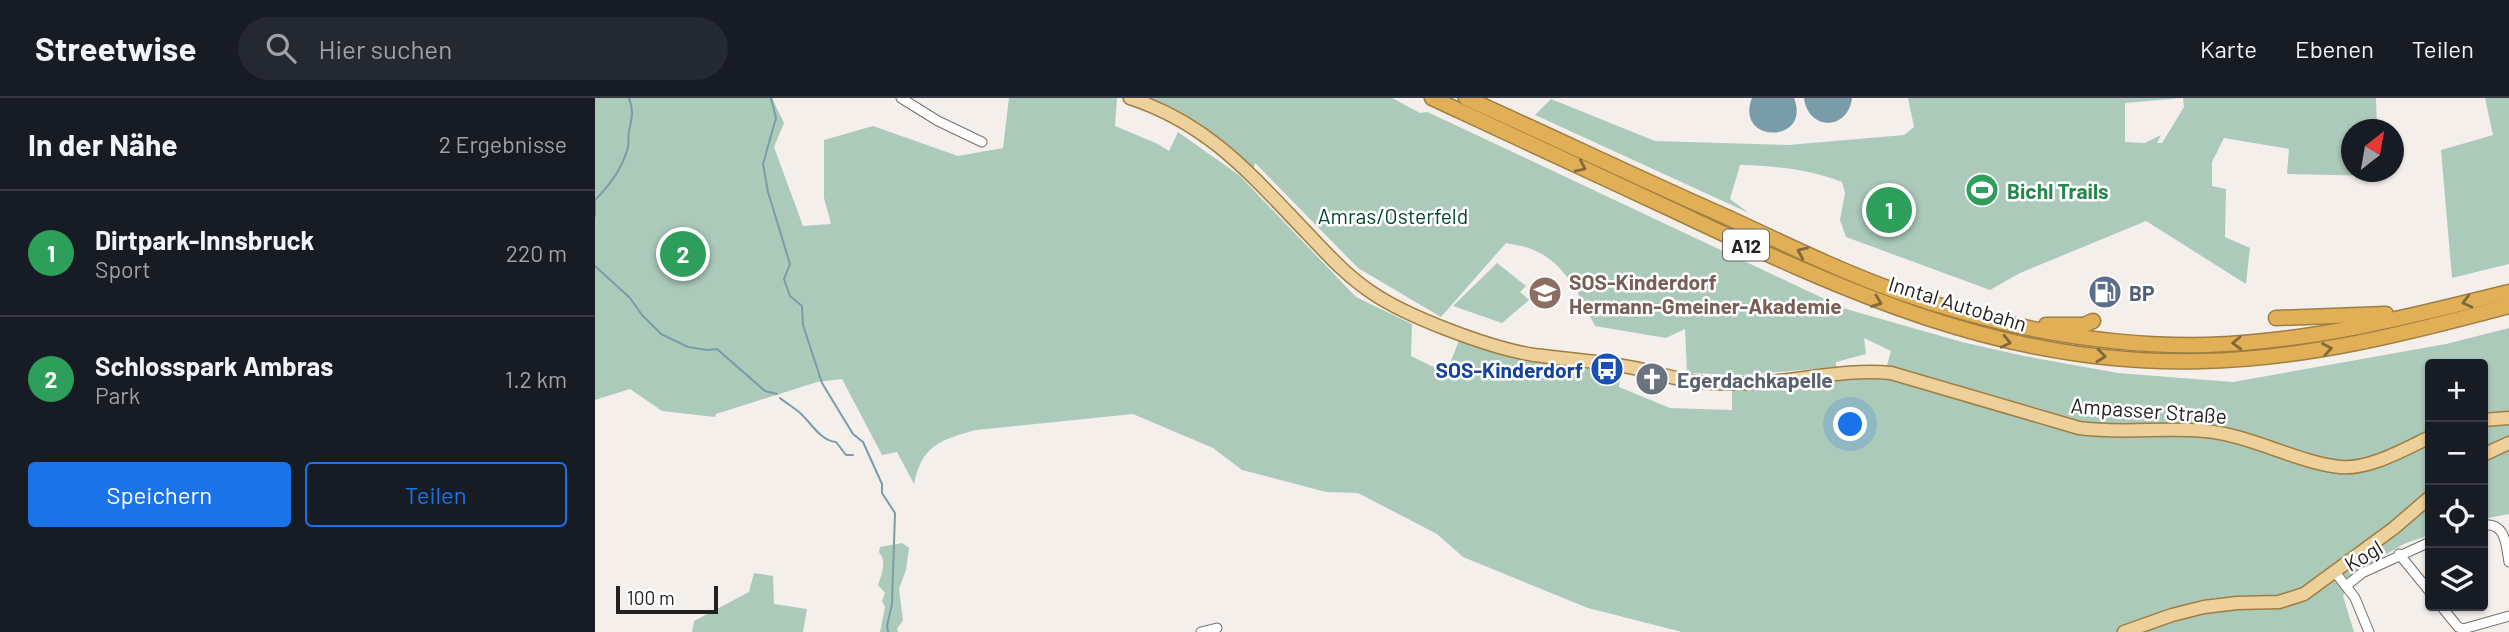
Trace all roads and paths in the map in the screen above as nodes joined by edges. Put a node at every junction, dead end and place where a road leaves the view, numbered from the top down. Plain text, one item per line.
1 (901, 98) edge
2 (1130, 98) edge
3 (1431, 98) edge
4 (1466, 98) edge
5 (1501, 122) junction
6 (1523, 132) junction
7 (982, 142) dead end
8 (2509, 292) edge
9 (2509, 306) edge
10 (2425, 313) junction
11 (2276, 318) dead end
12 (2093, 321) dead end
13 (2017, 326) junction
14 (2509, 418) edge
15 (2488, 420) edge
16 (2425, 439) edge
17 (2509, 443) edge
18 (2488, 453) edge
19 (2425, 501) edge
20 (2488, 525) edge
21 (2425, 544) edge
22 (2399, 554) junction
23 (2509, 562) edge
24 (2335, 572) junction
25 (2346, 586) junction
26 (2425, 586) edge
27 (2445, 611) edge
28 (2509, 616) edge
29 (1217, 628) dead end
30 (1201, 632) edge
31 (2124, 632) edge
32 (2369, 632) edge

1 - 7 street
2 - 16 main road, Ampasser Straße
3 - 5 highway, Inntal Autobahn / A12
4 - 5 highway, Inntal Autobahn / A12
5 - 6 highway, Inntal Autobahn / A12
6 -> 9 highway, Inntal Autobahn / A12
13 -> 6 highway, Inntal Autobahn / A12
8 -> 10 highway, Inntal Autobahn / A12
10 - 11 highway
10 -> 13 highway, Inntal Autobahn / A12
12 - 13 highway
14 - 15 main road
17 - 18 main road
19 - 24 main road
20 - 23 street
21 - 22 street, Kogl
22 - 25 street, Kogl
22 - 26 street, Kogl
24 - 25 street
24 - 31 main road
25 - 32 street
27 - 28 street
29 - 30 street

